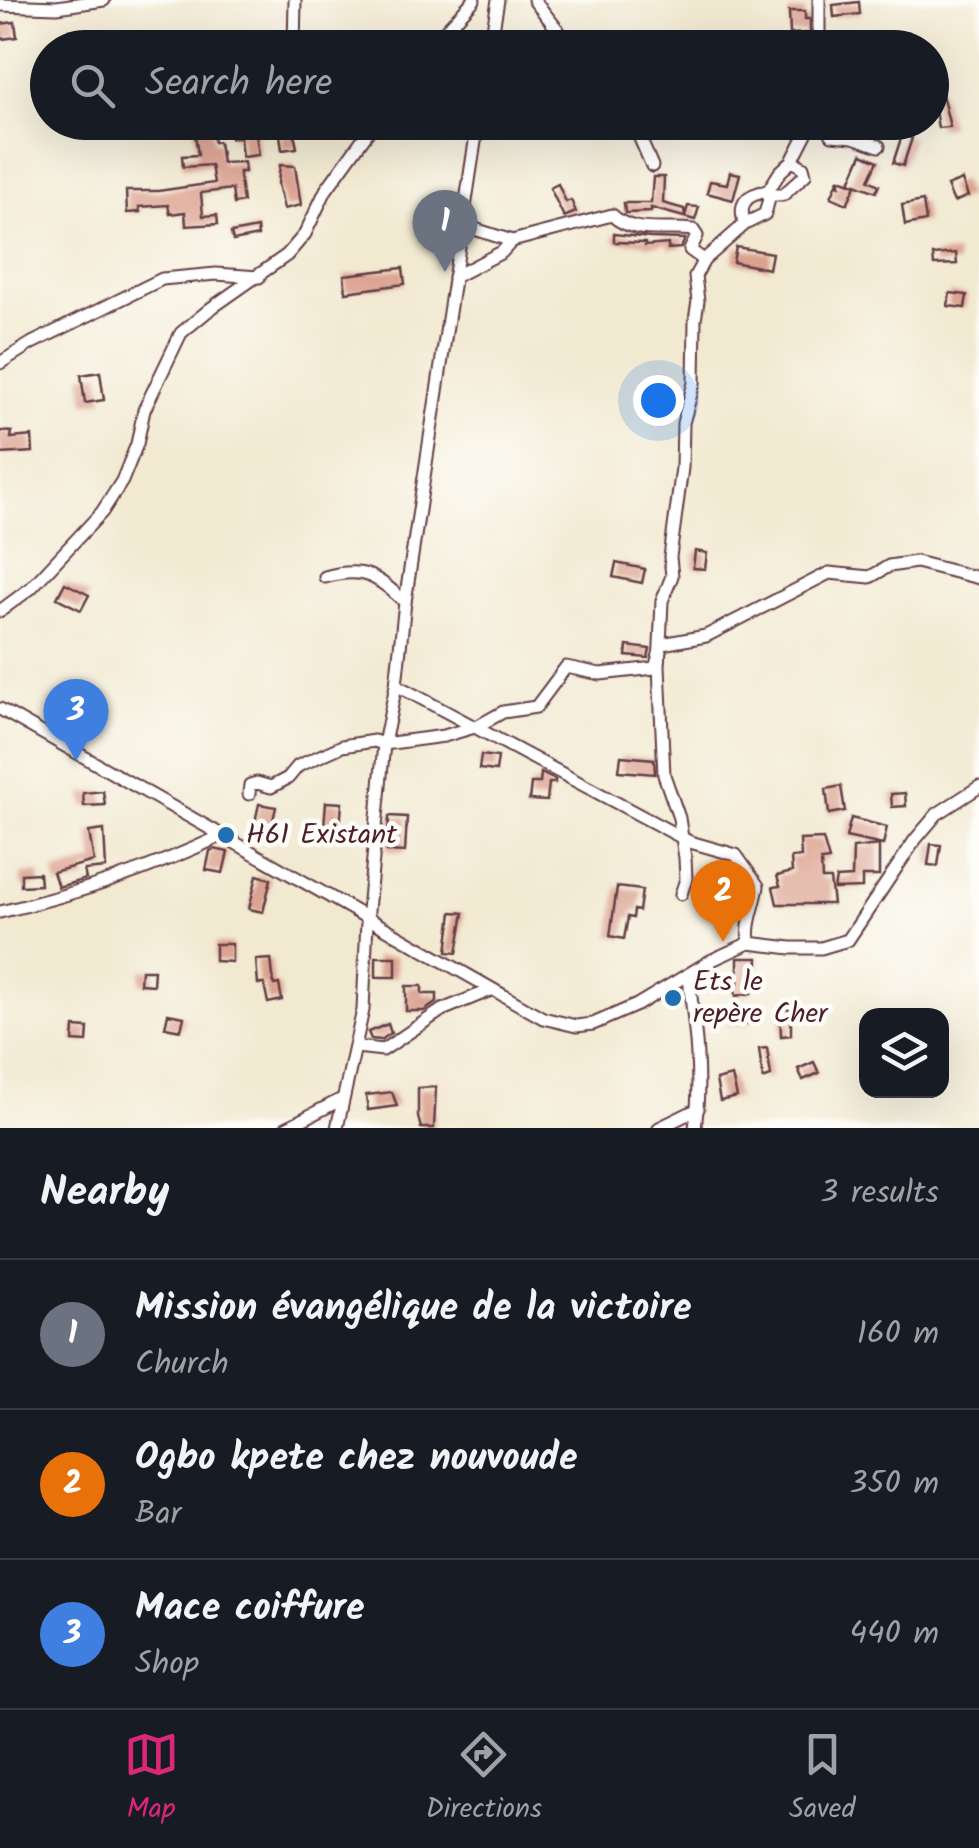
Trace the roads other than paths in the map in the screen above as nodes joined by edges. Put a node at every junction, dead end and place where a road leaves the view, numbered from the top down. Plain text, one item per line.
1 (104, 0) edge
2 (295, 0) edge
3 (474, 0) edge
4 (498, 0) edge
5 (534, 0) edge
6 (818, 0) edge
7 (0, 5) edge
8 (294, 30) edge
9 (445, 30) edge
10 (493, 30) edge
11 (558, 30) edge
12 (819, 30) edge
13 (361, 140) edge
14 (475, 140) edge
15 (640, 140) edge
16 (803, 140) edge
17 (863, 140) edge
18 (879, 146) dead end
19 (792, 161) junction
20 (652, 166) dead end
21 (769, 193) junction
22 (744, 224) junction
23 (462, 225) junction
24 (512, 241) junction
25 (704, 260) junction
26 (259, 277) junction
27 (454, 278) junction
28 (0, 363) edge
29 (325, 577) dead end
30 (979, 578) edge
31 (405, 602) junction
32 (0, 612) edge
33 (662, 644) junction
34 (396, 685) junction
35 (0, 710) edge
36 (469, 727) junction
37 (381, 741) junction
38 (979, 787) edge
39 (250, 794) dead end
40 (680, 835) junction
41 (221, 836) junction
42 (682, 894) dead end
43 (0, 912) edge
44 (367, 921) junction
45 (750, 943) junction
46 (688, 975) junction
47 (491, 990) junction
48 (356, 1047) junction
49 (342, 1099) junction
50 (698, 1110) junction
51 (286, 1128) edge
52 (337, 1128) edge
53 (659, 1128) edge
54 (695, 1128) edge

1 - 7 street
2 - 8 street
3 - 9 street
4 - 10 street
5 - 11 street
6 - 12 street
13 - 26 street
14 - 23 street
15 - 20 street
16 - 19 street
17 - 18 street
19 - 21 street
19 - 21 street
21 - 22 street
21 - 22 street
22 - 25 street
23 - 24 street
23 - 27 street
24 - 25 street
24 - 27 street
25 - 33 street
26 - 28 street
26 - 32 street
27 - 31 street
29 - 31 street
30 - 33 street
31 - 34 street
33 - 36 street
33 - 40 street
34 - 36 street
34 - 37 street
35 - 41 street
36 - 37 street
36 - 40 street
37 - 39 street
37 - 44 street
38 - 45 street
40 - 42 street
40 - 45 street
41 - 43 street
41 - 44 street
44 - 47 street
44 - 48 street
45 - 46 street
46 - 47 street
46 - 50 street
47 - 48 street
48 - 49 street
49 - 51 street
49 - 52 street
50 - 53 street
50 - 54 street

